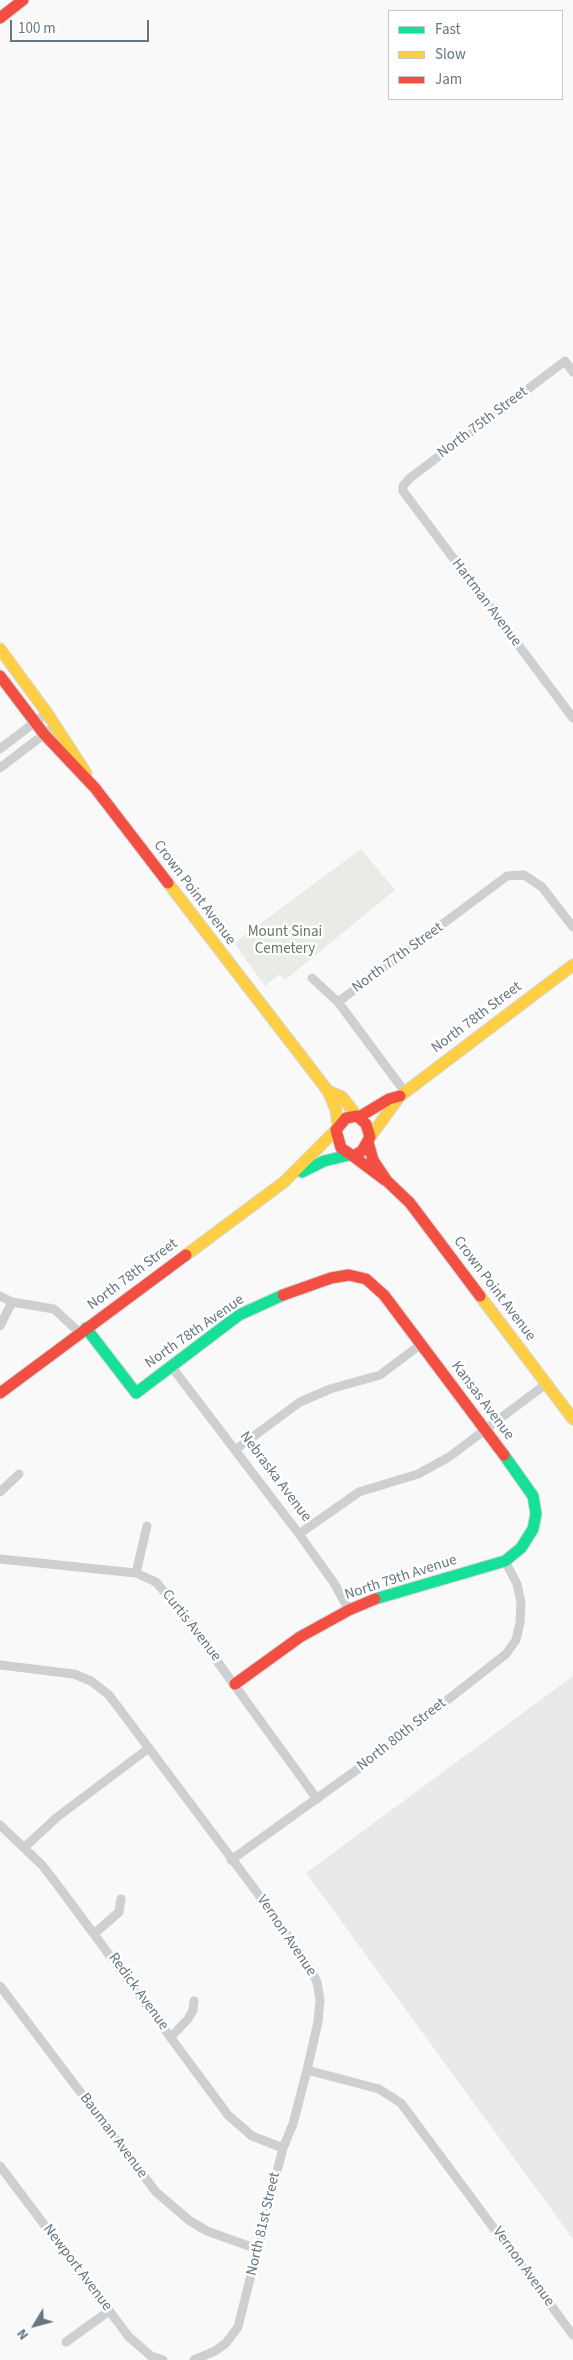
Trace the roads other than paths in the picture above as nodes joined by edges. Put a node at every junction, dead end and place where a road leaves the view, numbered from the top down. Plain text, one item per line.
1 (23, 0) edge
2 (0, 18) edge
3 (573, 372) edge
4 (403, 486) joint
5 (0, 649) edge
6 (0, 676) edge
7 (47, 713) junction
8 (573, 718) edge
9 (35, 722) junction
10 (55, 726) junction
11 (44, 734) junction
12 (0, 749) edge
13 (0, 768) edge
14 (91, 784) junction
15 (573, 926) edge
16 (573, 965) edge
17 (312, 978) dead end
18 (338, 1002) junction
19 (328, 1091) junction
20 (403, 1094) junction
21 (358, 1116) junction
22 (337, 1129) junction
23 (369, 1140) junction
24 (351, 1156) junction
25 (387, 1180) junction
26 (284, 1182) junction
27 (331, 1278) joint
28 (0, 1296) edge
29 (12, 1302) junction
30 (0, 1326) edge
31 (83, 1331) junction
32 (420, 1346) junction
33 (171, 1366) junction
34 (546, 1384) junction
35 (0, 1393) edge
36 (573, 1419) edge
37 (485, 1430) junction
38 (236, 1450) junction
39 (19, 1474) dead end
40 (0, 1492) edge
41 (147, 1526) dead end
42 (299, 1534) junction
43 (0, 1559) edge
44 (505, 1561) junction
45 (136, 1573) junction
46 (349, 1610) junction
47 (0, 1665) edge
48 (235, 1684) junction
49 (149, 1748) junction
50 (317, 1799) junction
51 (0, 1825) edge
52 (25, 1848) junction
53 (231, 1860) junction
54 (121, 1899) dead end
55 (95, 1933) junction
56 (0, 1986) edge
57 (194, 2001) dead end
58 (171, 2037) junction
59 (307, 2070) junction
60 (283, 2148) junction
61 (0, 2166) edge
62 (257, 2249) junction
63 (109, 2311) junction
64 (573, 2335) edge
65 (66, 2342) dead end
66 (163, 2360) edge
67 (195, 2360) edge

1 - 2 street
3 - 4 street, North 75th Street
4 - 8 street, Hartman Avenue
5 - 7 street, Crown Point Avenue
6 - 9 street, Crown Point Avenue
7 - 9 street
7 - 10 street, Crown Point Avenue
9 - 11 street, Crown Point Avenue
9 - 12 street
10 - 11 street
10 - 14 street, Crown Point Avenue
11 - 13 street
11 - 14 street, Crown Point Avenue
14 - 19 street, Crown Point Avenue
15 - 18 street, North 77th Street
16 - 20 street, North 78th Street
17 - 18 street
18 - 20 street
19 - 21 street, Crown Point Avenue
19 - 22 street, Crown Point Avenue
20 - 21 street
20 - 23 street
21 - 22 street
21 - 23 street
22 - 24 street
22 - 26 street
23 - 24 street
23 - 25 street, Crown Point Avenue
24 - 25 street, Crown Point Avenue
24 - 26 street
25 - 34 street, Crown Point Avenue
26 - 31 street, North 78th Street
27 - 32 street, Kansas Avenue
27 - 33 street, North 78th Avenue
28 - 29 street
29 - 30 street
29 - 31 street
31 - 33 street, North 78th Avenue
31 - 35 street, North 78th Street
32 - 37 street, Kansas Avenue
32 - 38 street
33 - 38 street, Nebraska Avenue
34 - 36 street, Crown Point Avenue
34 - 37 street
37 - 42 street
37 - 44 street, Kansas Avenue
38 - 42 street, Nebraska Avenue
39 - 40 street
41 - 45 street
42 - 46 street, Nebraska Avenue
43 - 45 street, Curtis Avenue
44 - 46 street, North 79th Avenue
44 - 50 street, North 80th Street
45 - 48 street, Curtis Avenue
46 - 48 street, North 79th Avenue
47 - 49 street, Vernon Avenue
48 - 50 street, Curtis Avenue
49 - 52 street
49 - 53 street, Vernon Avenue
50 - 53 street, North 80th Street
51 - 52 street, Redick Avenue
52 - 55 street, Redick Avenue
53 - 59 street, Vernon Avenue
54 - 55 street
55 - 58 street, Redick Avenue
56 - 62 street, Bauman Avenue
57 - 58 street
58 - 60 street, Redick Avenue
59 - 60 street, North 81st Street
59 - 64 street, Vernon Avenue
60 - 62 street, North 81st Street
61 - 63 street, Newport Avenue
62 - 67 street, North 81st Street
63 - 65 street
63 - 66 street, Newport Avenue

